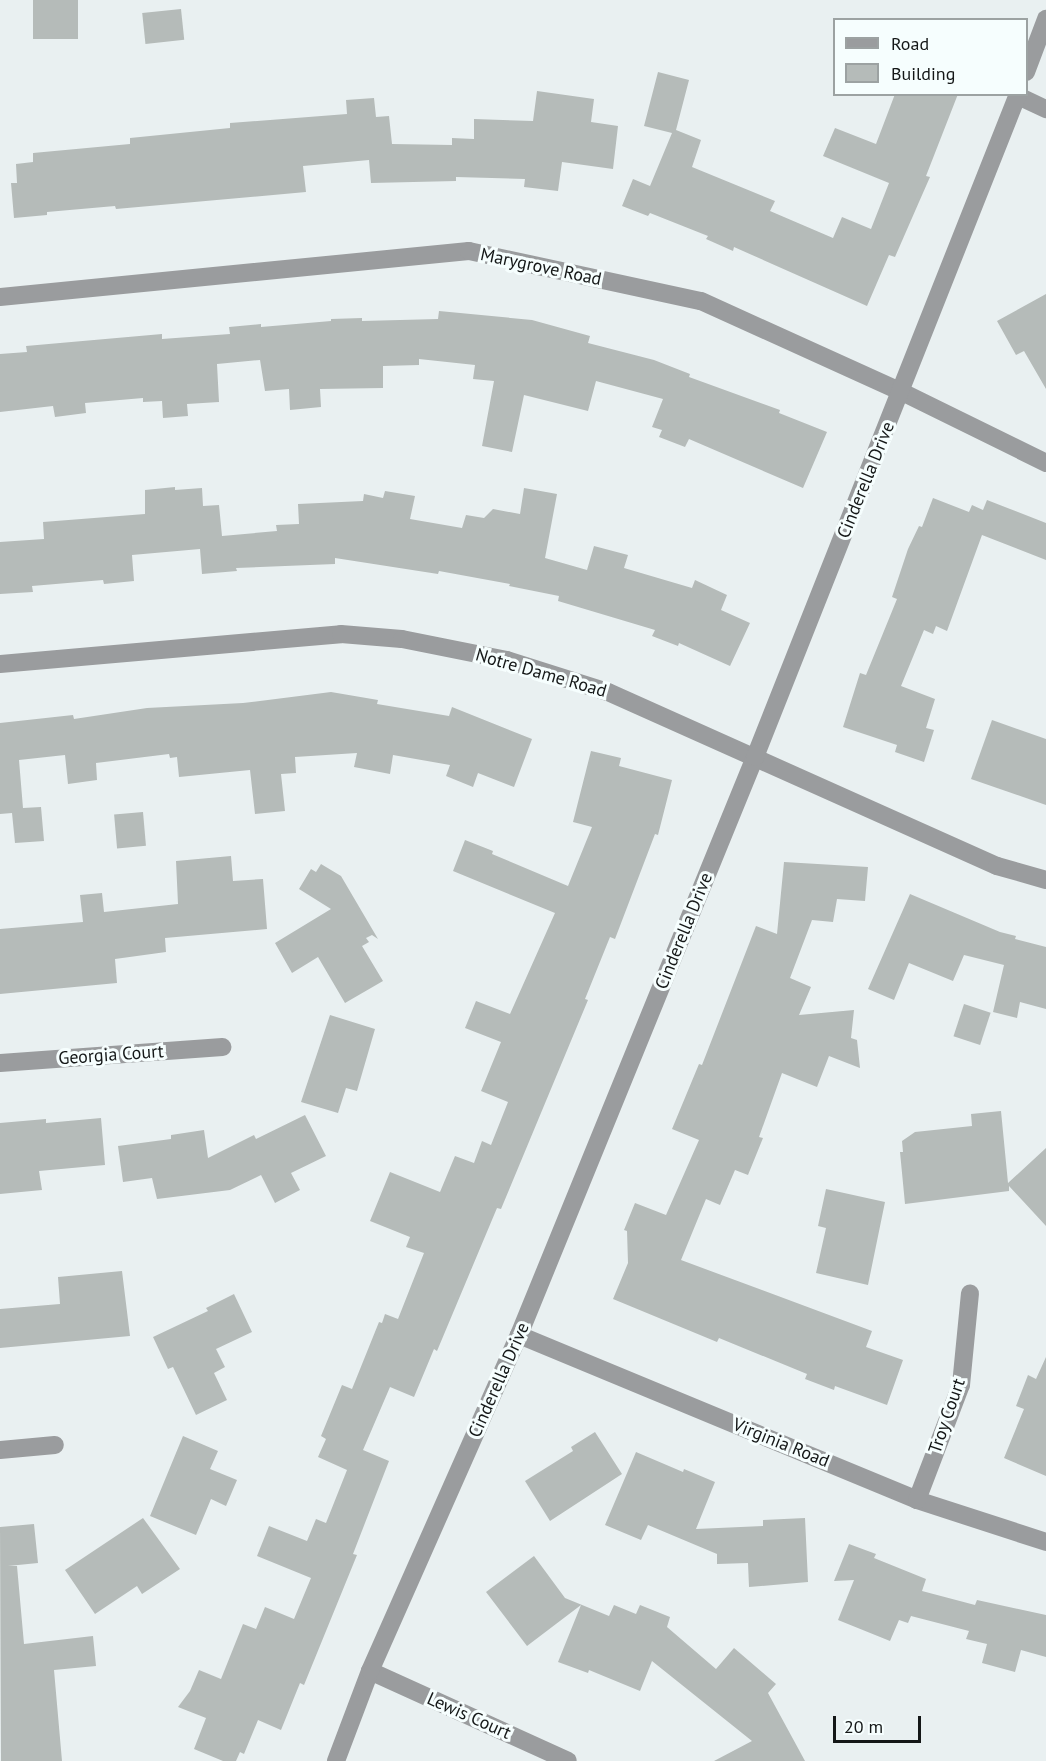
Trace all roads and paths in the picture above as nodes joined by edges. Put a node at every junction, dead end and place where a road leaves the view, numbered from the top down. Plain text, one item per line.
1 (1046, 19) edge
2 (1028, 67) edge
3 (1018, 96) edge
4 (1020, 96) edge
5 (1046, 109) edge
6 (0, 297) edge
7 (902, 392) junction
8 (1046, 463) edge
9 (0, 664) edge
10 (755, 757) junction
11 (1046, 880) edge
12 (222, 1047) dead end
13 (0, 1063) edge
14 (970, 1293) dead end
15 (519, 1335) junction
16 (56, 1445) dead end
17 (0, 1450) edge
18 (917, 1500) junction
19 (1046, 1542) edge
20 (370, 1671) junction
21 (336, 1761) edge
22 (568, 1761) edge

1 - 2 street
3 - 7 street, Cinderella Drive
4 - 5 street
6 - 7 street, Marygrove Road
7 - 8 street, Marygrove Road
7 - 10 street, Cinderella Drive
9 - 10 street, Notre Dame Road
10 - 11 street, Notre Dame Road
10 - 15 street, Cinderella Drive
12 - 13 street, Georgia Court
14 - 18 street, Troy Court
15 - 18 street, Virginia Road
15 - 20 street, Cinderella Drive
16 - 17 street
18 - 19 street, Virginia Road
20 - 21 street, Cinderella Drive
20 - 22 street, Lewis Court

